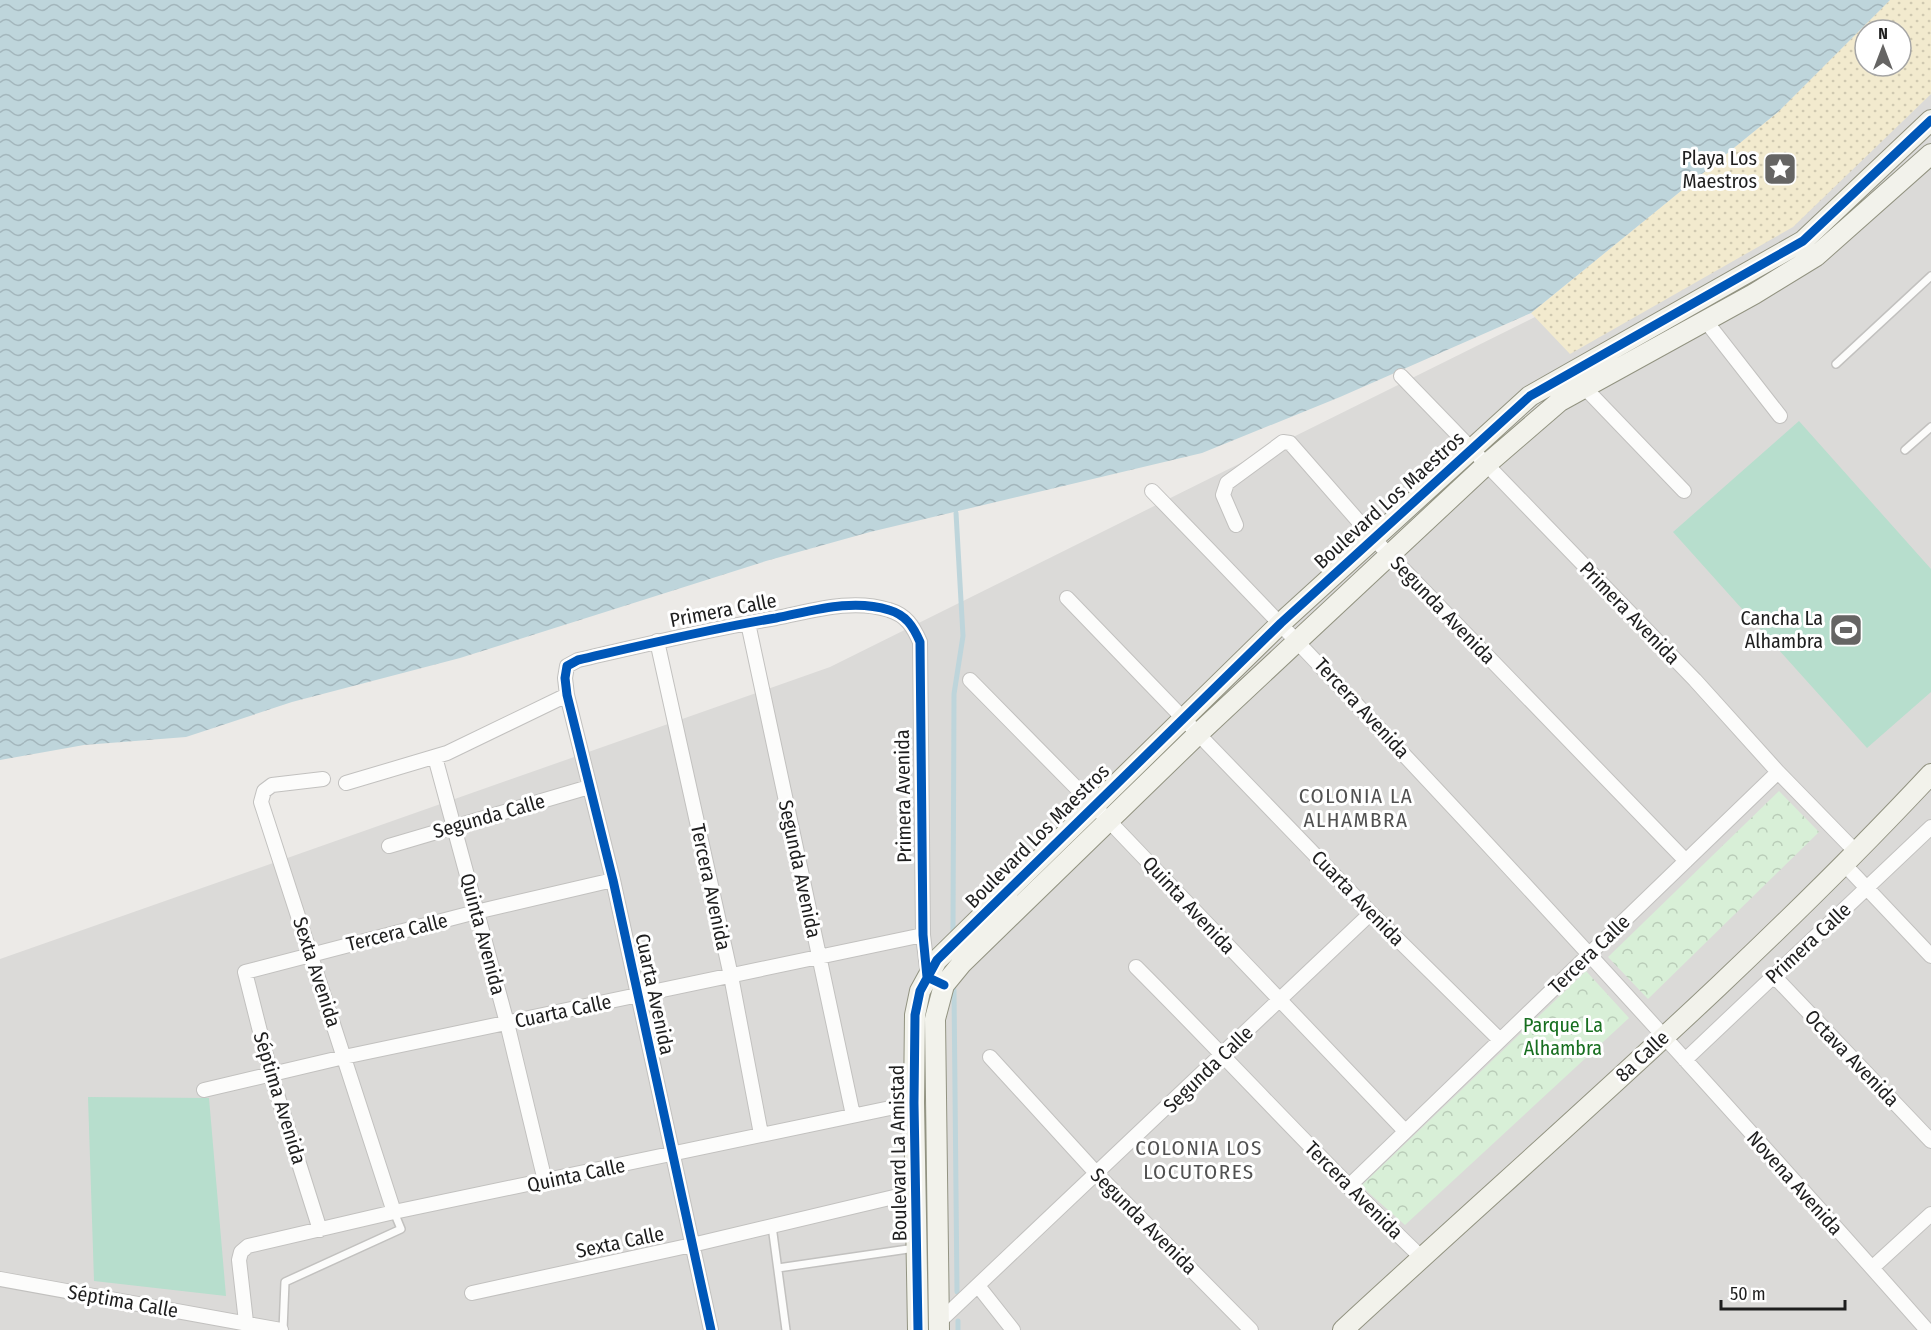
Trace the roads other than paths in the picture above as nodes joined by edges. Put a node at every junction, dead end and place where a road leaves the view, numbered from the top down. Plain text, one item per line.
1 (1931, 120) edge
2 (1931, 154) edge
3 (1931, 276) edge
4 (1705, 320) junction
5 (1836, 364) dead end
6 (1401, 376) dead end
7 (1584, 387) junction
8 (1780, 416) dead end
9 (1931, 427) edge
10 (1471, 450) junction
11 (1905, 450) dead end
12 (1487, 464) junction
13 (1152, 491) dead end
14 (1684, 491) dead end
15 (1236, 525) dead end
16 (1374, 539) junction
17 (1390, 555) junction
18 (1067, 598) dead end
19 (889, 610) joint
20 (748, 622) junction
21 (1281, 622) junction
22 (1299, 640) junction
23 (657, 641) junction
24 (567, 666) joint
25 (970, 680) dead end
26 (567, 695) junction
27 (1184, 717) junction
28 (1199, 733) junction
29 (435, 757) junction
30 (1778, 772) junction
31 (1931, 774) edge
32 (323, 779) dead end
33 (346, 783) dead end
34 (589, 787) junction
35 (1095, 806) junction
36 (1109, 821) junction
37 (454, 826) junction
38 (1931, 826) edge
39 (389, 846) dead end
40 (1851, 859) junction
41 (1686, 861) junction
42 (613, 880) junction
43 (1867, 888) junction
44 (476, 912) junction
45 (1371, 913) junction
46 (923, 935) junction
47 (311, 954) junction
48 (1589, 954) junction
49 (1931, 956) edge
50 (819, 957) junction
51 (1136, 967) dead end
52 (251, 970) joint
53 (731, 976) junction
54 (1774, 976) junction
55 (936, 981) junction
56 (636, 996) junction
57 (1279, 1000) junction
58 (934, 1019) joint
59 (507, 1023) junction
60 (1663, 1037) junction
61 (1500, 1040) junction
62 (1223, 1054) junction
63 (344, 1057) junction
64 (990, 1057) dead end
65 (1685, 1060) junction
66 (271, 1075) junction
67 (204, 1090) dead end
68 (914, 1103) junction
69 (853, 1115) junction
70 (1405, 1131) junction
71 (761, 1134) junction
72 (1931, 1141) edge
73 (673, 1155) junction
74 (1097, 1174) junction
75 (545, 1181) junction
76 (1348, 1187) junction
77 (915, 1192) junction
78 (394, 1212) junction
79 (1931, 1214) edge
80 (772, 1227) junction
81 (320, 1230) junction
82 (692, 1245) junction
83 (916, 1248) junction
84 (1422, 1258) junction
85 (778, 1268) junction
86 (1872, 1268) junction
87 (0, 1279) edge
88 (979, 1287) junction
89 (472, 1293) dead end
90 (246, 1322) junction
91 (939, 1326) edge
92 (282, 1330) edge
93 (711, 1330) edge
94 (786, 1330) edge
95 (918, 1330) edge
96 (1013, 1330) edge
97 (1251, 1330) edge
98 (1343, 1330) edge
99 (1927, 1330) edge

1 - 10 street, Boulevard Los Maestros
2 - 4 street, Boulevard Los Maestros
3 - 5 lane
4 - 7 street, Boulevard Los Maestros
4 - 8 street
6 - 10 street, Primera Avenida
7 - 12 street, Boulevard Los Maestros
7 - 14 street
9 - 11 lane
10 - 12 street, Primera Avenida
10 - 16 street, Boulevard Los Maestros
12 - 17 street, Boulevard Los Maestros
12 - 30 street, Primera Avenida
13 - 21 street, Tercera Avenida
15 - 16 street, Segunda Avenida
16 - 17 street, Segunda Avenida
16 - 21 street, Boulevard Los Maestros
17 - 22 street, Boulevard Los Maestros
17 - 41 street, Segunda Avenida
18 - 27 street, Cuarta Avenida
19 - 20 street, Primera Calle
19 - 46 street, Primera Avenida
20 - 23 street, Primera Calle
20 - 50 street, Segunda Avenida
21 - 22 street, Tercera Avenida
21 - 27 street, Boulevard Los Maestros
22 - 28 street, Boulevard Los Maestros
22 - 48 street, Tercera Avenida
23 - 24 street, Primera Calle
23 - 53 street, Tercera Avenida
24 - 26 street, Cuarta Avenida
25 - 35 street, Quinta Avenida
26 - 29 street
26 - 34 street, Cuarta Avenida
27 - 28 street, Cuarta Avenida
27 - 35 street, Boulevard Los Maestros
28 - 36 street, Boulevard Los Maestros
28 - 45 street, Cuarta Avenida
29 - 33 street
29 - 37 street, Quinta Avenida
30 - 40 street, Primera Avenida
30 - 41 street, Tercera Calle
31 - 40 street, 8a Calle
32 - 47 street, Sexta Avenida
34 - 37 street, Segunda Calle
34 - 42 street, Cuarta Avenida
35 - 36 street, Quinta Avenida
35 - 55 street, Boulevard Los Maestros
36 - 55 street, Boulevard Los Maestros
36 - 57 street, Quinta Avenida
37 - 39 street, Segunda Calle
37 - 44 street, Quinta Avenida
38 - 43 street, Primera Calle
40 - 43 street
40 - 60 street, 8a Calle
41 - 48 street, Tercera Calle
42 - 44 street, Tercera Calle
42 - 56 street, Cuarta Avenida
43 - 49 street
43 - 54 street, Primera Calle
44 - 47 street, Tercera Calle
44 - 59 street, Quinta Avenida
45 - 57 street, Segunda Calle
45 - 61 street, Cuarta Avenida
46 - 50 street, Cuarta Calle
46 - 55 street, Primera Avenida
47 - 52 street, Tercera Calle
47 - 63 street, Sexta Avenida
48 - 60 street, Tercera Avenida
48 - 61 street, Tercera Calle
50 - 53 street, Cuarta Calle
50 - 69 street, Segunda Avenida
51 - 62 street, Tercera Avenida
52 - 66 street, Séptima Avenida
53 - 56 street, Cuarta Calle
53 - 71 street, Tercera Avenida
54 - 65 street, Primera Calle
54 - 72 street, Octava Avenida
55 - 58 street, Boulevard Los Maestros
55 - 68 street, Boulevard La Amistad
56 - 59 street, Cuarta Calle
56 - 73 street, Cuarta Avenida
57 - 62 street, Segunda Calle
57 - 70 street, Quinta Avenida
58 - 91 street, Boulevard La Amistad
59 - 63 street, Cuarta Calle
59 - 75 street, Quinta Avenida
60 - 65 street, Novena Avenida
60 - 84 street, 8a Calle
61 - 70 street, Tercera Calle
62 - 74 street, Segunda Calle
62 - 76 street, Tercera Avenida
63 - 66 street, Cuarta Calle
63 - 78 street, Sexta Avenida
64 - 74 street, Segunda Avenida
65 - 86 street, Novena Avenida
66 - 67 street, Cuarta Calle
66 - 81 street, Séptima Avenida
68 - 69 street, Quinta Calle
68 - 77 street, Boulevard La Amistad
69 - 71 street, Quinta Calle
70 - 76 street, Tercera Calle
71 - 73 street, Quinta Calle
73 - 75 street, Quinta Calle
73 - 82 street, Cuarta Avenida
74 - 88 street, Segunda Calle
74 - 97 street, Segunda Avenida
75 - 78 street, Quinta Calle
76 - 84 street, Tercera Avenida
77 - 80 street, Sexta Calle
77 - 83 street, Boulevard La Amistad
78 - 81 street, Quinta Calle
78 - 92 lane
79 - 86 street
80 - 82 street, Sexta Calle
80 - 85 lane
81 - 90 street, Quinta Calle
82 - 89 street, Sexta Calle
82 - 93 street, Cuarta Avenida
83 - 85 lane
83 - 95 street, Boulevard La Amistad
84 - 98 street, 8a Calle
85 - 94 lane
86 - 99 street, Novena Avenida
87 - 90 street, Séptima Calle
88 - 91 street, Segunda Calle
88 - 96 street
90 - 92 street, Séptima Calle

